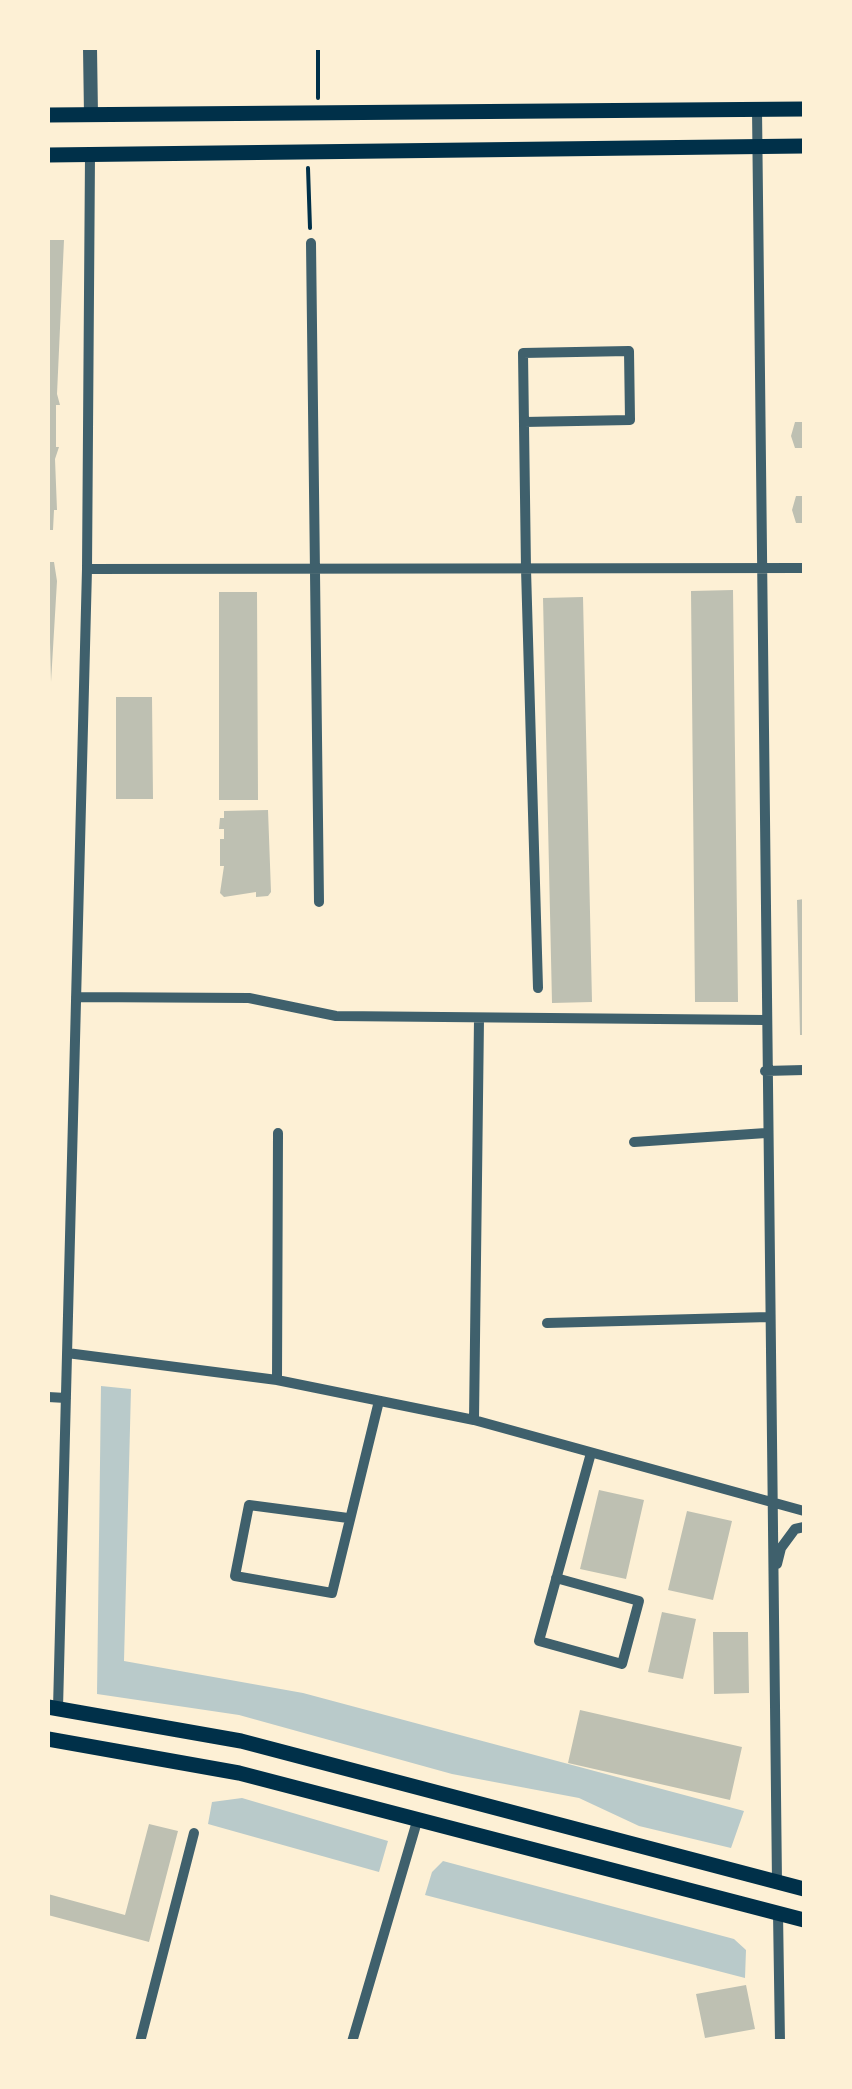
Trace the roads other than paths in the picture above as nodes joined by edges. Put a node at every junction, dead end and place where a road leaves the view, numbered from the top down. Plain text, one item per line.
1 (90, 48) edge
2 (756, 109) junction
3 (804, 110) edge
4 (48, 115) edge
5 (91, 115) junction
6 (756, 146) junction
7 (804, 146) edge
8 (48, 155) edge
9 (90, 155) junction
10 (311, 243) road end
11 (524, 422) junction
12 (760, 568) junction
13 (804, 568) edge
14 (314, 569) junction
15 (526, 569) junction
16 (86, 570) junction
17 (319, 902) dead end
18 (538, 988) dead end
19 (76, 997) junction
20 (478, 1019) junction
21 (764, 1020) junction
22 (804, 1070) edge
23 (765, 1071) junction
24 (278, 1133) dead end
25 (766, 1133) junction
26 (634, 1142) dead end
27 (769, 1317) junction
28 (546, 1322) dead end
29 (67, 1352) junction
30 (278, 1380) junction
31 (48, 1397) edge
32 (66, 1398) junction
33 (379, 1401) junction
34 (474, 1420) junction
35 (591, 1453) junction
36 (772, 1502) junction
37 (804, 1512) edge
38 (348, 1518) junction
39 (804, 1528) edge
40 (556, 1578) junction
41 (773, 1580) junction
42 (53, 1708) edge
43 (48, 1739) edge
44 (418, 1818) junction
45 (194, 1833) dead end
46 (777, 1882) junction
47 (804, 1889) edge
48 (778, 1914) junction
49 (804, 1920) edge
50 (140, 2042) edge
51 (352, 2042) edge
52 (780, 2042) edge

1 - 5 street
2 - 3 main road
2 - 5 main road
2 - 6 street
4 - 5 main road
6 - 7 main road
6 - 9 main road
6 - 12 street
8 - 9 main road
9 - 16 street
10 - 14 street
11 - 11 street
11 - 15 street
12 - 13 street
12 - 15 street
12 - 21 street
14 - 15 street
14 - 16 street
14 - 17 street
15 - 18 street
16 - 19 street
19 - 20 street
19 - 29 street
20 - 21 street
20 - 34 street
21 - 23 street
22 - 23 street
23 - 25 street
24 - 30 street
25 - 26 street
25 - 27 street
27 - 28 street
27 - 36 street
29 - 30 street
29 - 32 street
30 - 33 street
31 - 32 street
32 - 42 street
33 - 34 street
33 - 38 street
34 - 35 street
35 - 36 street
35 - 40 street
36 - 37 street
36 - 41 street
38 - 38 street
39 - 41 street
40 - 40 street
41 - 46 street
42 - 46 main road
43 - 44 main road
44 - 48 main road
44 - 51 street
45 - 50 street
46 - 47 main road
46 - 48 main road
48 - 49 main road
48 - 52 street

